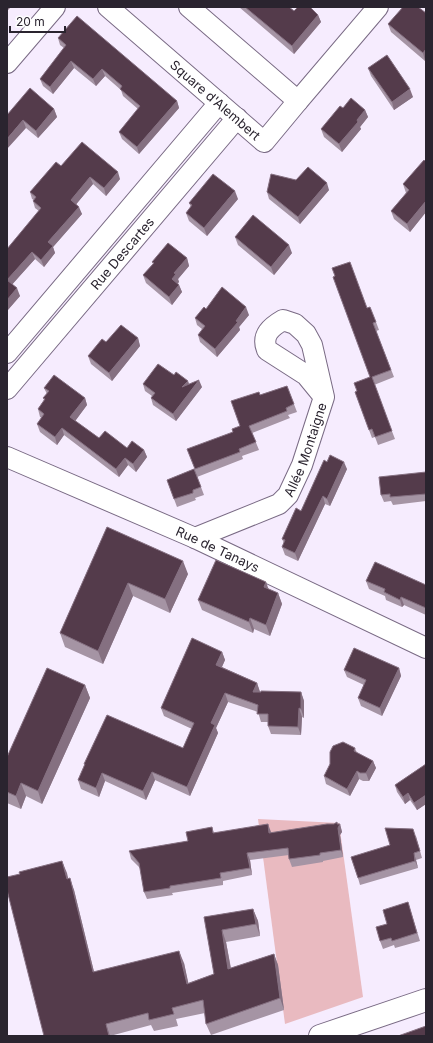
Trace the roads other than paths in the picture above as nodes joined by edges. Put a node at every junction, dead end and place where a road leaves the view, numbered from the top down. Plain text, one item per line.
1 (55, 7) edge
2 (108, 7) edge
3 (189, 7) edge
4 (378, 7) edge
5 (7, 63) edge
6 (298, 102) junction
7 (219, 103) junction
8 (237, 118) junction
9 (7, 353) edge
10 (7, 389) edge
11 (324, 397) dead end
12 (7, 457) edge
13 (194, 538) junction
14 (426, 648) edge
15 (426, 1000) edge
16 (320, 1036) edge

1 - 5 street
2 - 7 street, Square d'Alembert
3 - 6 street
4 - 6 street
6 - 8 street, Square d'Alembert
7 - 8 street, Square d'Alembert
7 - 9 street, Rue Descartes
8 - 10 street, Rue Descartes
11 - 13 street, Allée Montaigne
12 - 13 street, Rue de Tanays
13 - 14 street, Rue de Tanays
15 - 16 main road

